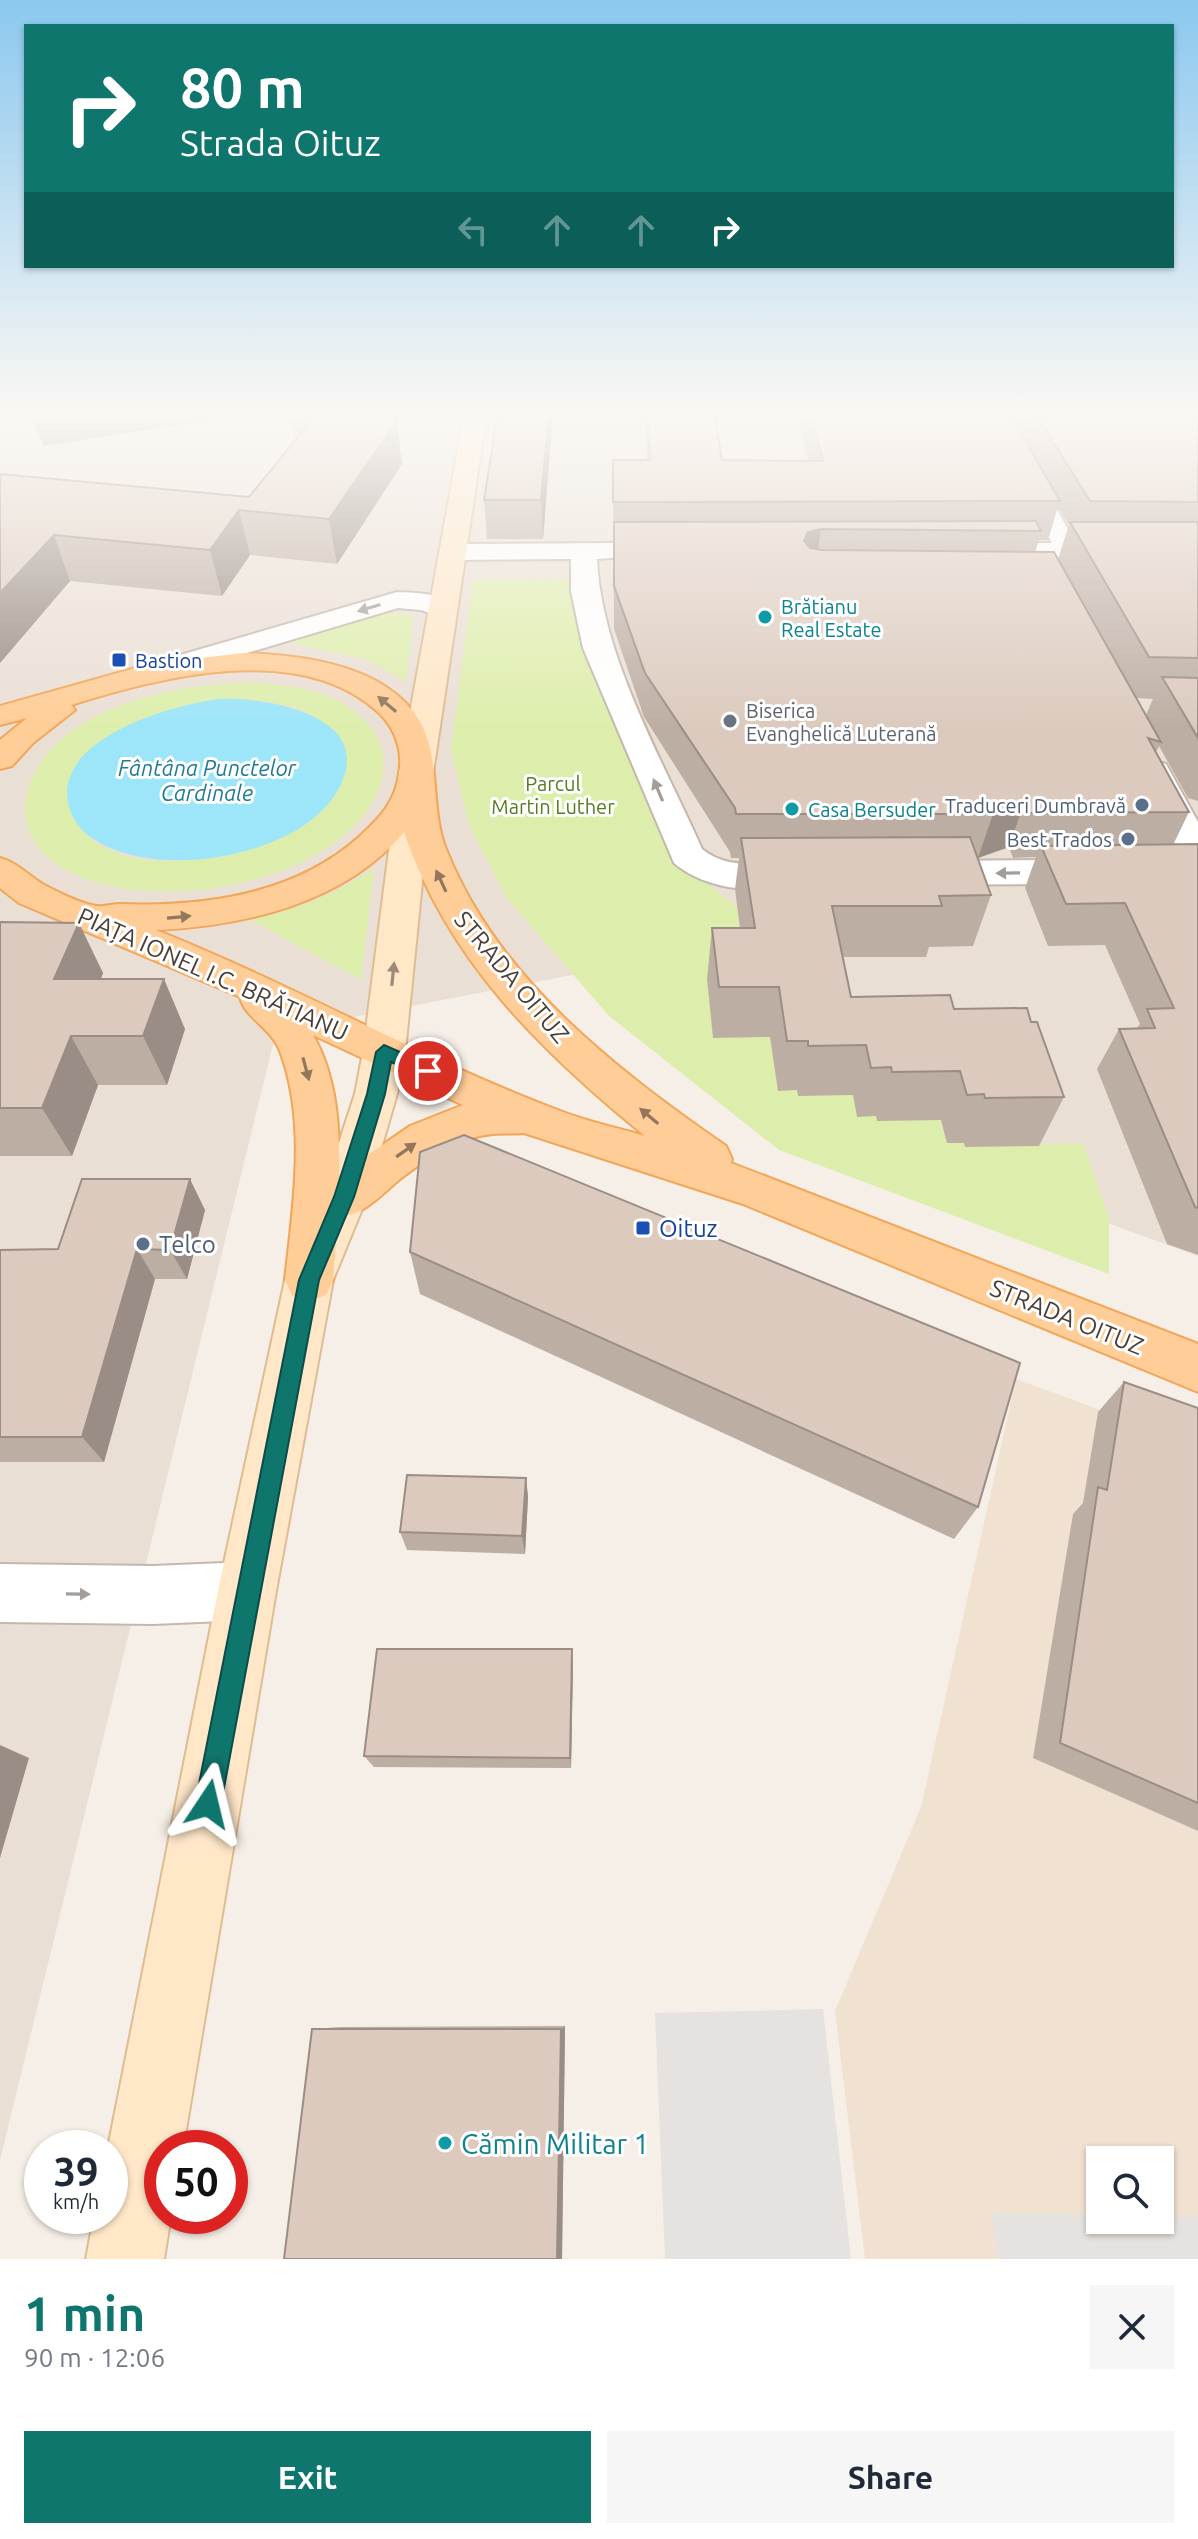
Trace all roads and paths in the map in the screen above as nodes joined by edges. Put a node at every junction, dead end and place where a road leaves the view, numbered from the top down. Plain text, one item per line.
1 (459, 516) edge
2 (1049, 516) edge
3 (646, 551) edge
4 (956, 551) edge
5 (1035, 551) junction
6 (1068, 551) junction
7 (1198, 551) edge
8 (451, 562) junction
9 (594, 569) junction
10 (1052, 583) edge
11 (443, 610) junction
12 (124, 681) junction
13 (0, 716) edge
14 (1141, 747) edge
15 (0, 759) edge
16 (416, 773) junction
17 (1198, 855) edge
18 (0, 870) edge
19 (1198, 871) edge
20 (833, 874) edge
21 (896, 874) edge
22 (20, 888) edge
23 (221, 971) junction
24 (384, 1052) junction
25 (553, 1127) junction
26 (759, 1191) junction
27 (344, 1197) junction
28 (309, 1280) junction
29 (1198, 1368) edge
30 (247, 1591) junction
31 (0, 1593) edge
32 (125, 2259) edge

1 - 8 main road, PIAȚA IONEL I.C. BRĂTIANU
2 - 6 street
3 - 9 street
4 - 5 street
5 - 6 street
5 - 10 street
6 - 7 street
8 - 9 street
8 - 11 main road, PIAȚA IONEL I.C. BRĂTIANU
20 -> 9 street
11 -> 12 street, PIAȚA IONEL I.C. BRĂTIANU
11 - 16 main road, PIAȚA IONEL I.C. BRĂTIANU
12 - 13 main road, PIAȚA IONEL I.C. BRĂTIANU
12 - 15 main road, PIAȚA IONEL I.C. BRĂTIANU
16 -> 12 main road, PIAȚA IONEL I.C. BRĂTIANU
14 - 17 street
22 -> 16 main road, PIAȚA IONEL I.C. BRĂTIANU
24 -> 16 main road, PIAȚA IONEL I.C. BRĂTIANU
26 -> 16 main road, STRADA OITUZ
18 - 22 main road, PIAȚA IONEL I.C. BRĂTIANU
19 -> 21 street
22 - 23 main road, PIAȚA IONEL I.C. BRĂTIANU
23 - 24 main road, PIAȚA IONEL I.C. BRĂTIANU
23 -> 28 main road
24 - 25 main road, STRADA OITUZ
24 - 27 main road
25 - 26 main road, STRADA OITUZ
27 -> 25 main road
26 - 29 main road, STRADA OITUZ
27 - 28 main road
28 - 30 main road
31 -> 30 street
30 - 32 main road

